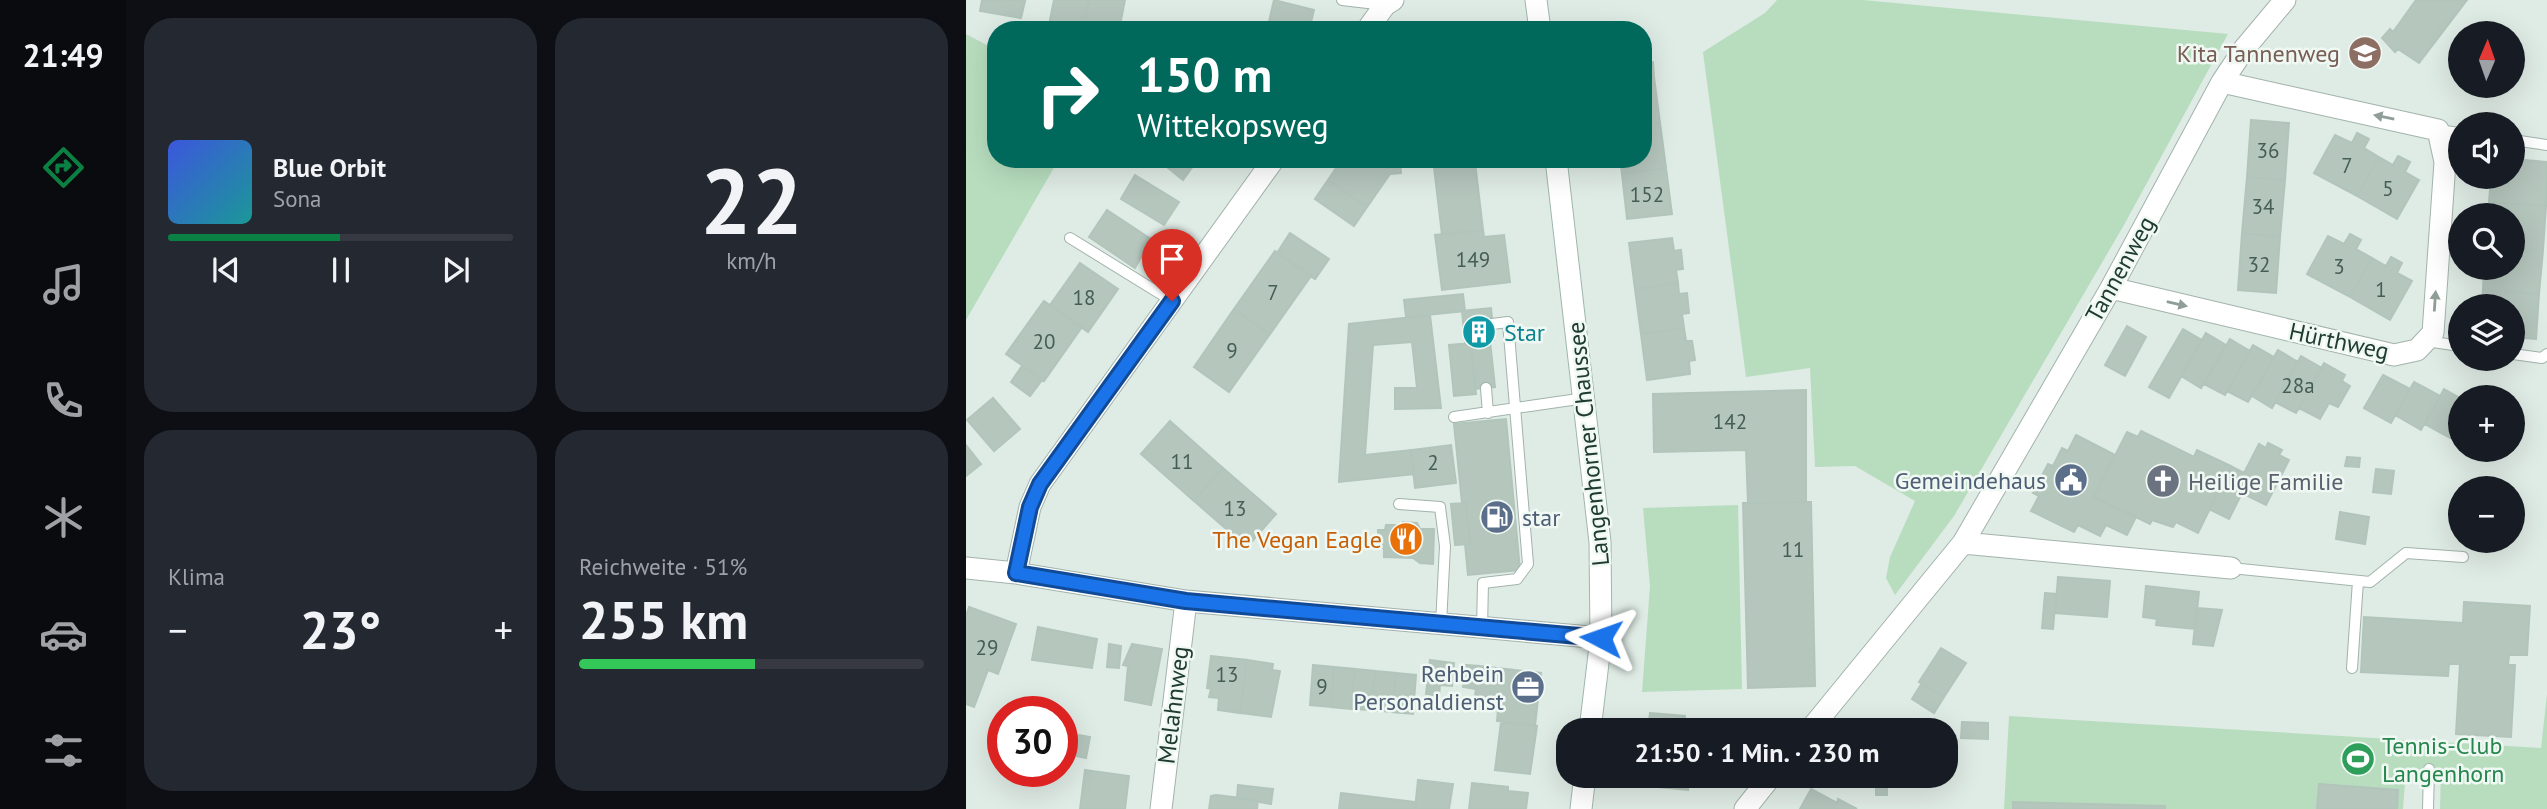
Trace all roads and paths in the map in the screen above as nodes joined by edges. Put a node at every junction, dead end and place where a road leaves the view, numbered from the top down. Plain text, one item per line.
1 (1342, 0) edge
2 (1536, 0) edge
3 (2285, 0) edge
4 (1389, 3) edge
5 (1374, 21) edge
6 (1539, 21) edge
7 (2222, 82) junction
8 (2438, 130) junction
9 (2448, 131) edge
10 (2525, 142) edge
11 (2547, 145) edge
12 (1268, 168) edge
13 (1557, 168) edge
14 (1070, 238) dead end
15 (2111, 288) junction
16 (1172, 301) junction
17 (1493, 324) dead end
18 (2426, 341) junction
19 (2448, 344) edge
20 (2547, 354) edge
21 (2525, 356) edge
22 (1486, 388) dead end
23 (1585, 398) junction
24 (1515, 410) junction
25 (1488, 413) junction
26 (1454, 417) dead end
27 (1399, 504) dead end
28 (1963, 543) junction
29 (2463, 557) dead end
30 (966, 568) edge
31 (2231, 568) joint
32 (1016, 573) junction
33 (2358, 581) junction
34 (1186, 601) junction
35 (1441, 624) junction
36 (1482, 628) junction
37 (1601, 638) junction
38 (2352, 668) dead end
39 (1591, 718) edge
40 (1820, 718) edge
41 (2429, 769) dead end
42 (1583, 788) edge
43 (1762, 788) edge
44 (1161, 809) edge
45 (1581, 809) edge
46 (1745, 809) edge
47 (2428, 809) edge

1 - 4 lane
2 - 6 street
3 - 7 street, Tannenweg
4 - 5 street
8 -> 7 street
7 - 15 street, Tannenweg
8 - 9 lane
18 -> 8 street, Hürthweg
10 - 11 lane
12 - 16 street
13 - 23 street, Langenhorner Chaussee
14 - 16 lane
15 -> 18 street, Hürthweg
15 - 28 street, Tannenweg
16 - 32 street
17 - 24 lane
18 - 19 lane
20 - 21 lane
22 - 25 lane
23 - 24 lane
23 - 37 street, Langenhorner Chaussee
24 - 25 lane
24 - 36 lane
25 - 26 lane
27 - 35 lane
28 - 31 street
28 - 40 street, Tannenweg
29 - 33 lane
30 - 32 street
31 - 33 lane
32 - 34 street
33 - 38 lane
34 - 35 street
34 - 44 street, Melahnweg
35 - 36 street
36 - 37 street
37 - 39 street, Langenhorner Chaussee
41 - 47 lane
42 - 45 street
43 - 46 street

